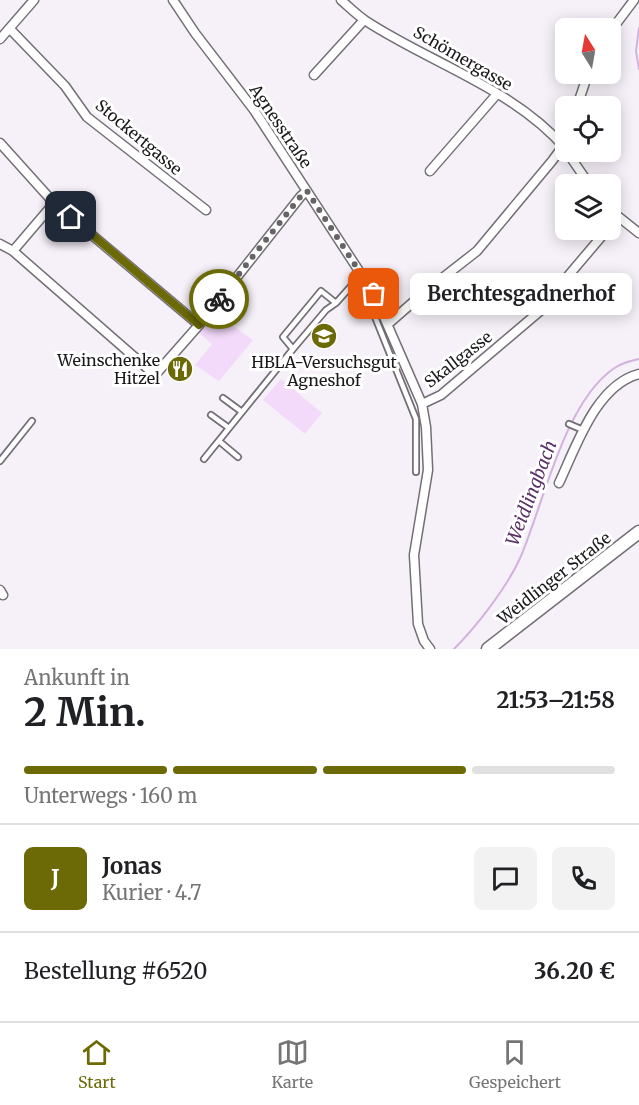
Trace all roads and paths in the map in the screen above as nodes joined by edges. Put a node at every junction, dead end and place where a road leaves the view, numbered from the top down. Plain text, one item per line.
1 (34, 0) edge
2 (173, 0) edge
3 (341, 0) edge
4 (634, 0) edge
5 (620, 18) edge
6 (364, 20) junction
7 (10, 29) junction
8 (0, 39) edge
9 (314, 75) dead end
10 (497, 94) junction
11 (555, 137) edge
12 (0, 143) edge
13 (555, 158) edge
14 (430, 171) dead end
15 (307, 191) junction
16 (54, 203) junction
17 (206, 210) dead end
18 (621, 218) edge
19 (639, 233) edge
20 (599, 240) edge
21 (0, 244) edge
22 (13, 251) junction
23 (361, 275) junction
24 (374, 294) junction
25 (336, 303) junction
26 (388, 324) junction
27 (199, 325) junction
28 (293, 348) junction
29 (639, 374) edge
30 (223, 398) dead end
31 (422, 404) junction
32 (242, 412) junction
33 (211, 415) dead end
34 (32, 421) dead end
35 (569, 424) dead end
36 (230, 428) junction
37 (583, 430) junction
38 (219, 441) junction
39 (238, 457) dead end
40 (204, 459) dead end
41 (0, 462) edge
42 (416, 472) dead end
43 (559, 483) dead end
44 (639, 532) edge
45 (426, 648) edge
46 (488, 649) edge

1 - 7 street
2 - 15 street, Agnesstraße
3 - 6 street, Schömergasse
4 - 5 street
6 - 9 street
6 - 10 street, Schömergasse
7 - 8 street
7 - 17 street, Stockertgasse
10 - 11 street, Schömergasse
10 - 14 street
12 - 16 street
13 - 26 street
15 - 23 street, Agnesstraße
15 - 27 street
16 - 22 street
16 - 27 street
18 - 19 street
20 - 31 street, Skallgasse
21 - 22 street
22 - 27 street
23 - 24 street, Agnesstraße
23 - 25 lane
24 - 26 street, Agnesstraße
24 - 42 lane
25 - 28 lane
25 - 28 lane
26 - 31 street, Agnesstraße
28 - 32 lane
29 - 37 street
30 - 32 lane
31 - 45 street, Agnesstraße
32 - 36 lane
33 - 36 lane
34 - 41 lane
35 - 37 lane
36 - 38 lane
37 - 43 street
38 - 39 lane
38 - 40 lane
44 - 46 main road, Weidlinger Straße

